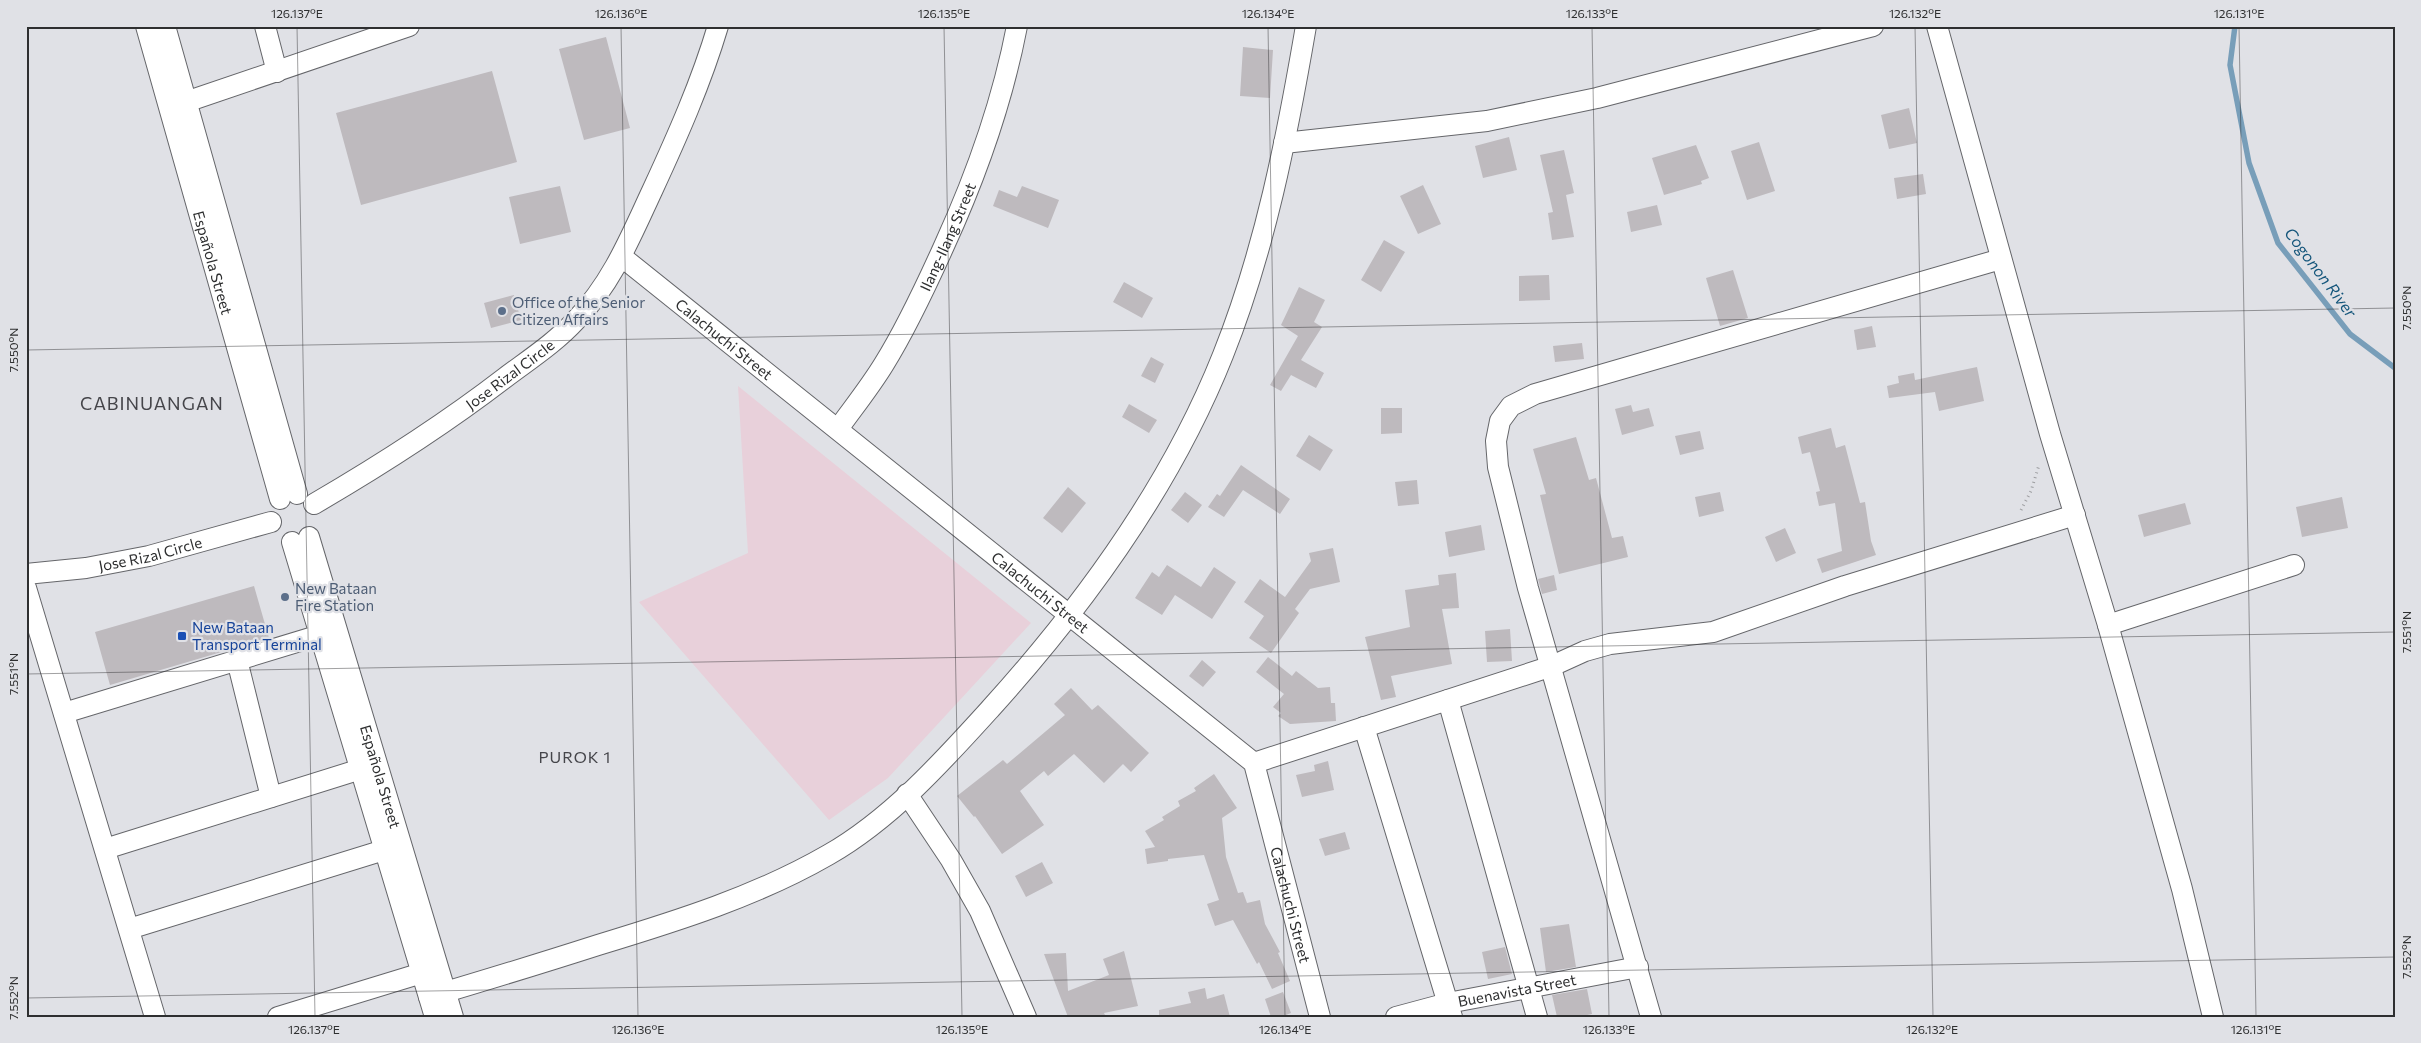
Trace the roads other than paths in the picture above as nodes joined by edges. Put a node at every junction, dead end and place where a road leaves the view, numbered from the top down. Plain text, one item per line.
1 (146, 26) edge
2 (165, 26) edge
3 (265, 26) edge
4 (409, 26) edge
5 (718, 26) edge
6 (1017, 26) edge
7 (1306, 26) edge
8 (1874, 26) edge
9 (1937, 26) edge
10 (277, 72) junction
11 (178, 105) junction
12 (1284, 143) junction
13 (622, 257) junction
14 (2001, 259) junction
15 (838, 429) junction
16 (289, 496) junction
17 (314, 504) junction
18 (2074, 516) junction
19 (271, 522) junction
20 (301, 539) junction
21 (2294, 566) dead end
22 (26, 574) edge
23 (26, 588) edge
24 (1069, 614) junction
25 (2108, 624) junction
26 (320, 635) junction
27 (237, 660) junction
28 (1552, 666) junction
29 (1448, 700) junction
30 (64, 713) junction
31 (1364, 727) junction
32 (1254, 763) junction
33 (361, 769) junction
34 (907, 794) junction
35 (271, 797) junction
36 (105, 848) junction
37 (393, 848) junction
38 (129, 929) junction
39 (1638, 967) junction
40 (430, 971) junction
41 (1529, 987) junction
42 (438, 995) junction
43 (333, 1009) edge
44 (1450, 1010) edge
45 (155, 1017) edge
46 (278, 1017) edge
47 (435, 1017) edge
48 (454, 1017) edge
49 (1026, 1017) edge
50 (1320, 1017) edge
51 (1396, 1017) edge
52 (1537, 1017) edge
53 (1651, 1017) edge
54 (2212, 1017) edge

1 - 11 street, Española Street
2 - 11 street, Española Street
3 - 10 street
4 - 10 street
5 - 13 street, Jose Rizal Circle
6 - 15 street, Ilang-Ilang Street
7 - 12 street
8 - 12 street
9 - 14 street
10 - 11 street
11 - 16 street, Española Street
12 - 24 street
13 - 15 street, Calachuchi Street
13 - 17 street, Jose Rizal Circle
14 - 18 street
14 - 28 street
15 - 24 street, Calachuchi Street
16 - 17 street
16 - 19 street
17 - 20 street
18 - 25 street
18 - 28 street
19 - 20 street
19 - 22 street, Jose Rizal Circle
20 - 26 street, Española Street
20 - 37 street, Española Street
21 - 25 street
23 - 30 street
24 - 32 street, Calachuchi Street
24 - 34 street
25 - 54 street
26 - 27 street
26 - 33 street, Española Street
27 - 30 street
27 - 35 street
28 - 29 street
28 - 39 street
29 - 31 street
29 - 41 street
30 - 36 street
31 - 32 street
31 - 44 street
32 - 50 street, Calachuchi Street
33 - 35 street
33 - 37 street, Española Street
34 - 42 street
34 - 49 street
35 - 36 street
36 - 38 street
37 - 38 street
37 - 40 street, Española Street
38 - 45 street
39 - 41 street, Buenavista Street
39 - 53 street
40 - 42 street, Española Street
40 - 43 street
41 - 44 street, Buenavista Street
41 - 52 street
42 - 47 street, Española Street
42 - 48 street, Española Street
43 - 46 street
44 - 51 street, Buenavista Street

